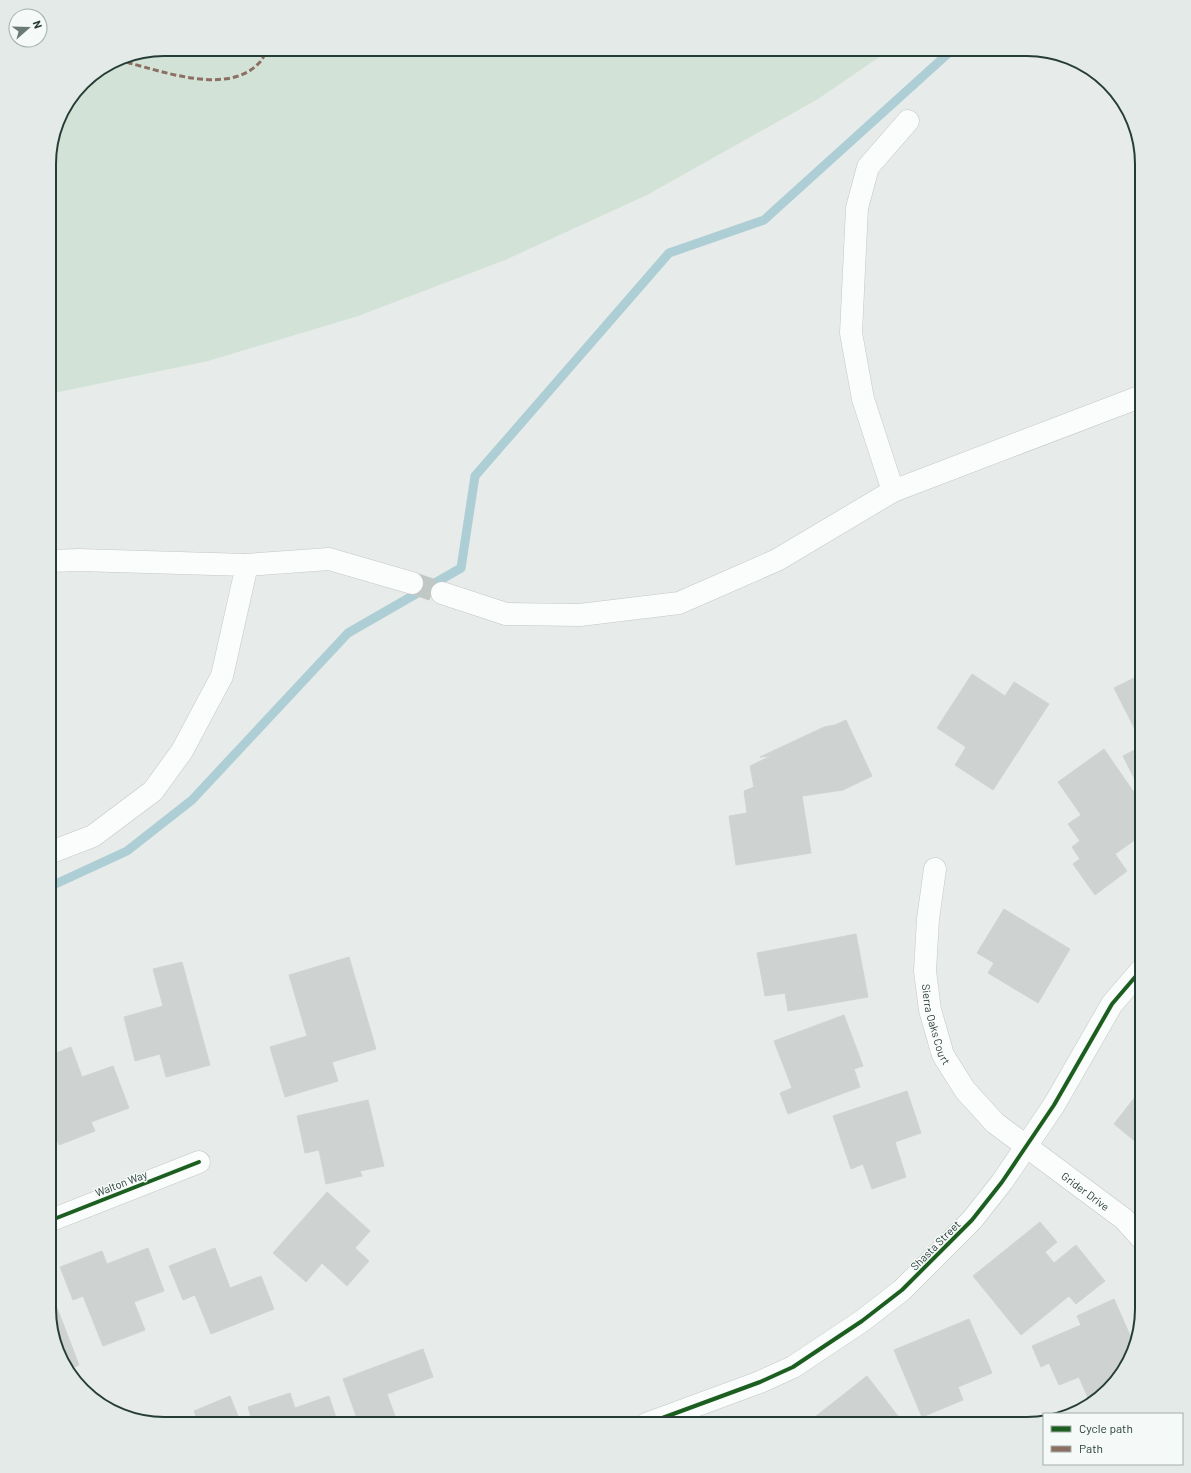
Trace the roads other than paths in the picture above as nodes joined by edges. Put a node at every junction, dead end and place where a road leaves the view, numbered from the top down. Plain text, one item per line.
1 (908, 121) dead end
2 (1135, 399) edge
3 (892, 491) junction
4 (56, 561) edge
5 (245, 565) junction
6 (412, 583) tunnel mouth
7 (442, 593) tunnel mouth
8 (56, 850) edge
9 (935, 869) dead end
10 (1135, 977) edge
11 (1027, 1146) junction
12 (200, 1162) dead end
13 (56, 1218) edge
14 (1135, 1231) edge
15 (665, 1417) edge

1 - 3 street
2 - 3 street
3 - 7 street
4 - 5 street
5 - 6 street
5 - 8 street
9 - 11 street, Sierra Oaks Court
10 - 11 street, Shasta Street
11 - 14 street, Grider Drive
11 - 15 street, Shasta Street
12 - 13 street, Walton Way

